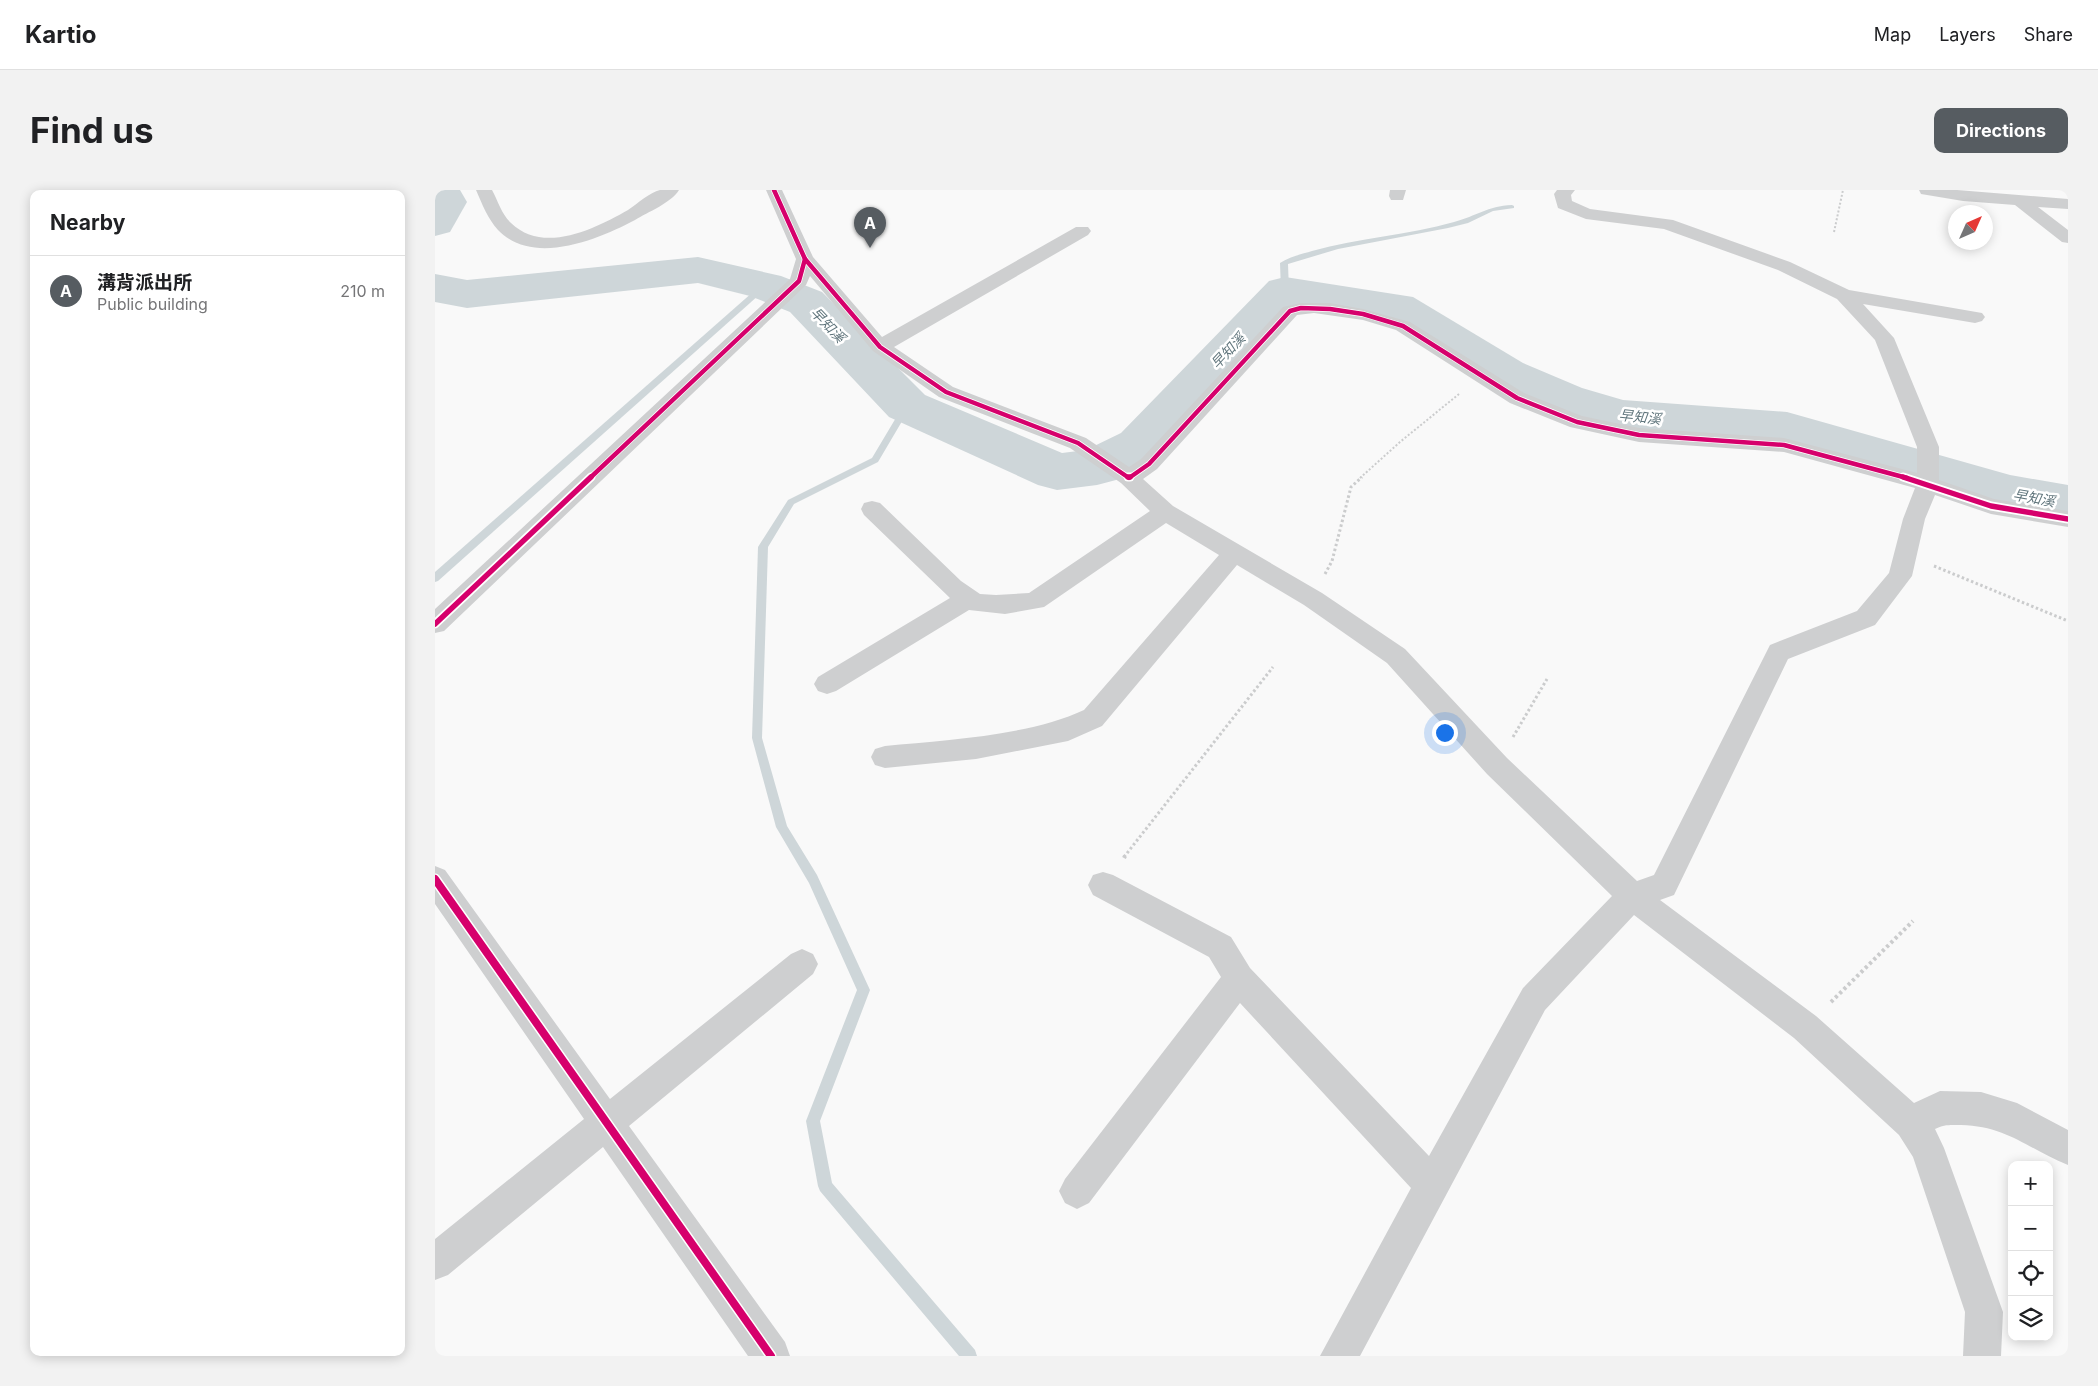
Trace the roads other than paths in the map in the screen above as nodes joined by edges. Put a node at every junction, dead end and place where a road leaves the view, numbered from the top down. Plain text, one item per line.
1 (484, 190) edge
2 (671, 190) edge
3 (774, 190) edge
4 (1567, 190) edge
5 (1927, 190) edge
6 (2063, 190) edge
7 (2068, 193) edge
8 (2021, 202) junction
9 (2068, 204) edge
10 (1081, 231) dead end
11 (2068, 238) edge
12 (805, 259) junction
13 (1844, 295) junction
14 (1975, 317) dead end
15 (880, 346) junction
16 (1129, 478) junction
17 (1928, 484) junction
18 (872, 509) dead end
19 (1165, 512) junction
20 (2068, 519) edge
21 (1235, 552) junction
22 (969, 598) junction
23 (435, 624) edge
24 (827, 684) dead end
25 (885, 757) dead end
26 (435, 879) edge
27 (1103, 885) road end
28 (1632, 896) junction
29 (802, 964) dead end
30 (1239, 979) junction
31 (607, 1121) junction
32 (1911, 1123) junction
33 (2068, 1148) edge
34 (1431, 1184) junction
35 (1077, 1191) dead end
36 (435, 1262) edge
37 (771, 1356) edge
38 (1339, 1356) edge
39 (1982, 1356) edge

1 - 2 street
3 - 12 street
4 - 13 street
5 - 8 street
6 - 7 street
8 - 9 street
8 - 11 street
10 - 15 street
12 - 15 street
12 - 23 street
13 - 14 street
13 - 17 street
15 - 16 street
16 - 17 street
16 - 19 street
17 - 20 street
17 - 28 street
18 - 22 street
19 - 21 street
19 - 22 street
21 - 25 street
21 - 28 street
22 - 24 street
26 - 31 street
27 - 30 street
28 - 32 street
28 - 34 street
29 - 31 street
30 - 34 street
30 - 35 street
31 - 36 street
31 - 37 street
32 - 33 street
32 - 39 street
34 - 38 street

